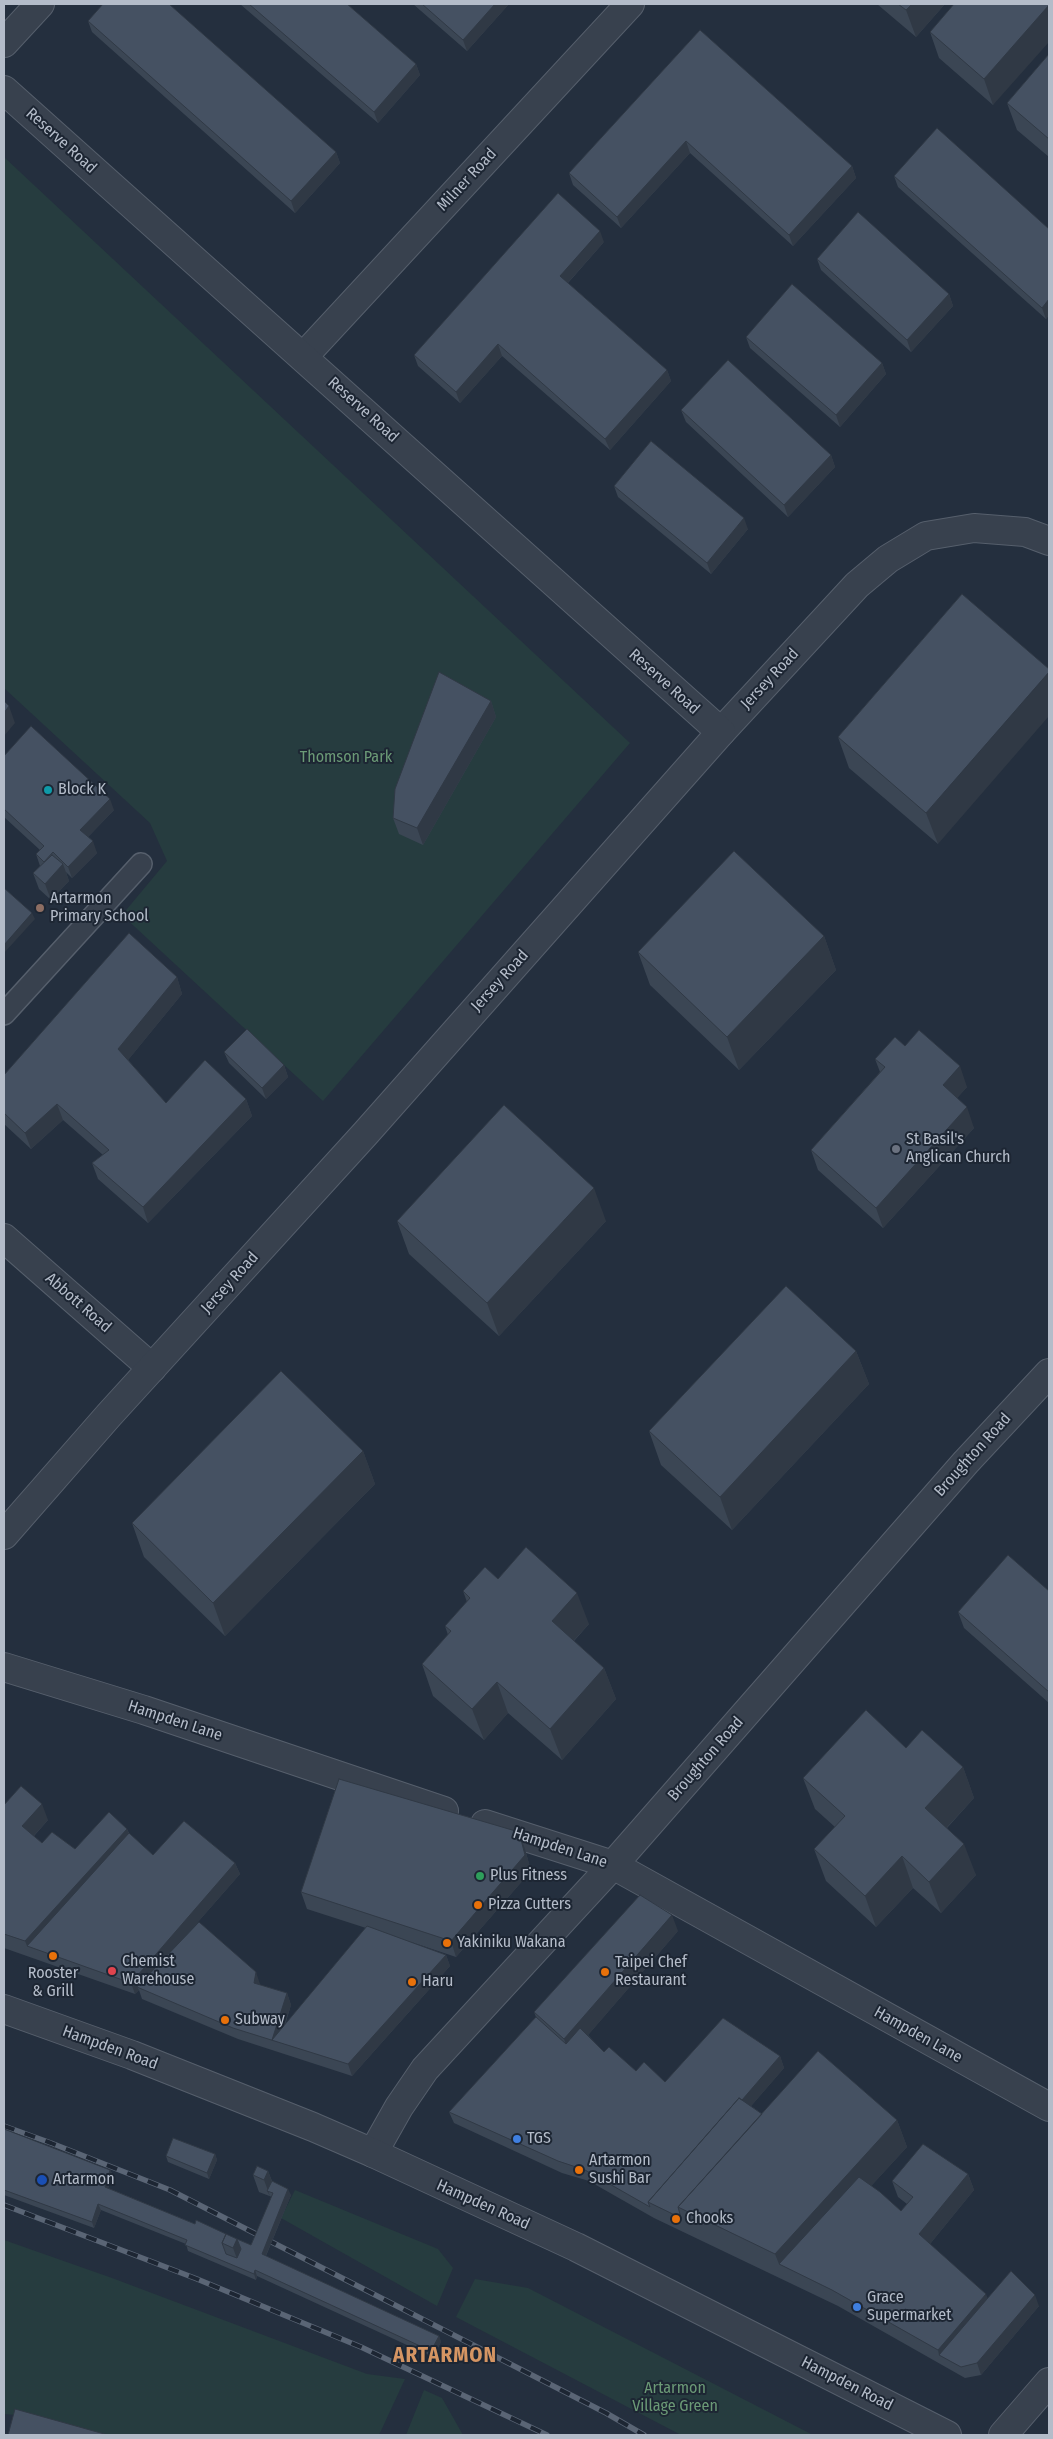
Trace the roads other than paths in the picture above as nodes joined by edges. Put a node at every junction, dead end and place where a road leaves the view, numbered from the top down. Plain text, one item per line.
1 (40, 4) edge
2 (630, 4) edge
3 (4, 43) edge
4 (4, 90) edge
5 (303, 357) junction
6 (1049, 541) edge
7 (721, 732) junction
8 (141, 864) dead end
9 (4, 1014) edge
10 (4, 1238) edge
11 (152, 1368) junction
12 (1049, 1373) edge
13 (4, 1535) edge
14 (4, 1668) edge
15 (613, 1865) junction
16 (4, 2009) edge
17 (1049, 2107) edge
18 (373, 2153) junction
19 (1049, 2382) edge
20 (947, 2435) edge
21 (1003, 2435) edge

1 - 3 street
2 - 5 street, Milner Road
4 - 5 street, Reserve Road
5 - 7 street, Reserve Road
6 - 7 street, Jersey Road
7 - 11 street, Jersey Road
8 - 9 lane
10 - 11 street, Abbott Road
11 - 13 street, Jersey Road
12 - 15 street, Broughton Road
14 - 15 street, Hampden Lane
15 - 17 street, Hampden Lane
15 - 18 street, Broughton Road
16 - 18 street, Hampden Road
18 - 20 street, Hampden Road
19 - 21 street

